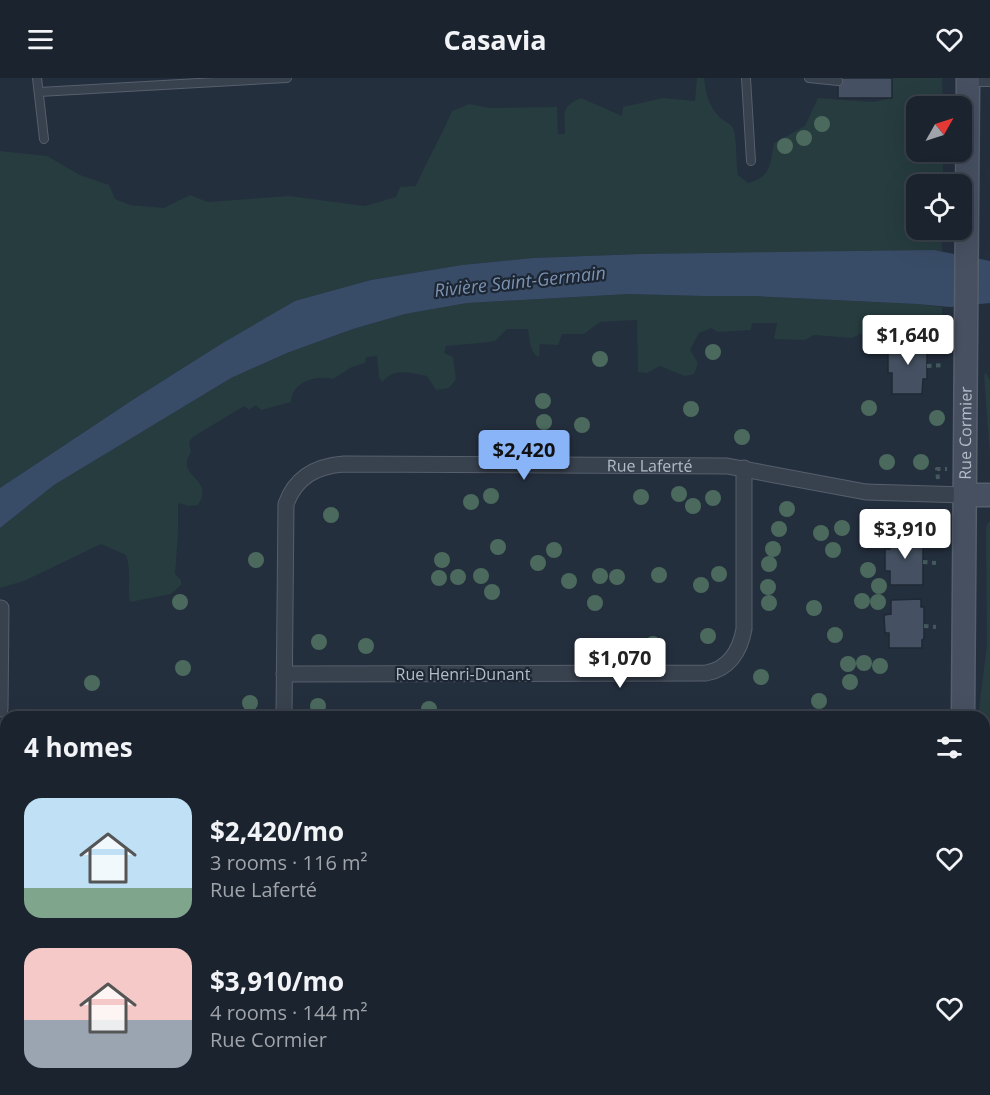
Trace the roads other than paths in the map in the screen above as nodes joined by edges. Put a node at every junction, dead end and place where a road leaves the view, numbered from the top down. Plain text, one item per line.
1 (37, 78) edge
2 (287, 78) edge
3 (746, 78) edge
4 (809, 78) edge
5 (838, 81) dead end
6 (975, 81) edge
7 (39, 92) junction
8 (44, 139) dead end
9 (751, 160) dead end
10 (744, 468) junction
11 (964, 495) junction
12 (990, 495) edge
13 (1, 608) edge
14 (0, 632) edge
15 (284, 674) junction
16 (0, 709) edge
17 (284, 711) edge
18 (963, 711) edge

1 - 7 lane
2 - 7 lane
3 - 9 lane
4 - 5 lane
6 - 11 street, Rue Cormier
7 - 8 lane
10 - 11 street, Rue Laferté
10 - 15 street, Rue Henri-Dunant
10 - 15 street, Rue Laferté
11 - 12 street, Rue Laferté
11 - 18 street, Rue Cormier
13 - 14 street
14 - 16 street
15 - 17 street, Rue Laferté

